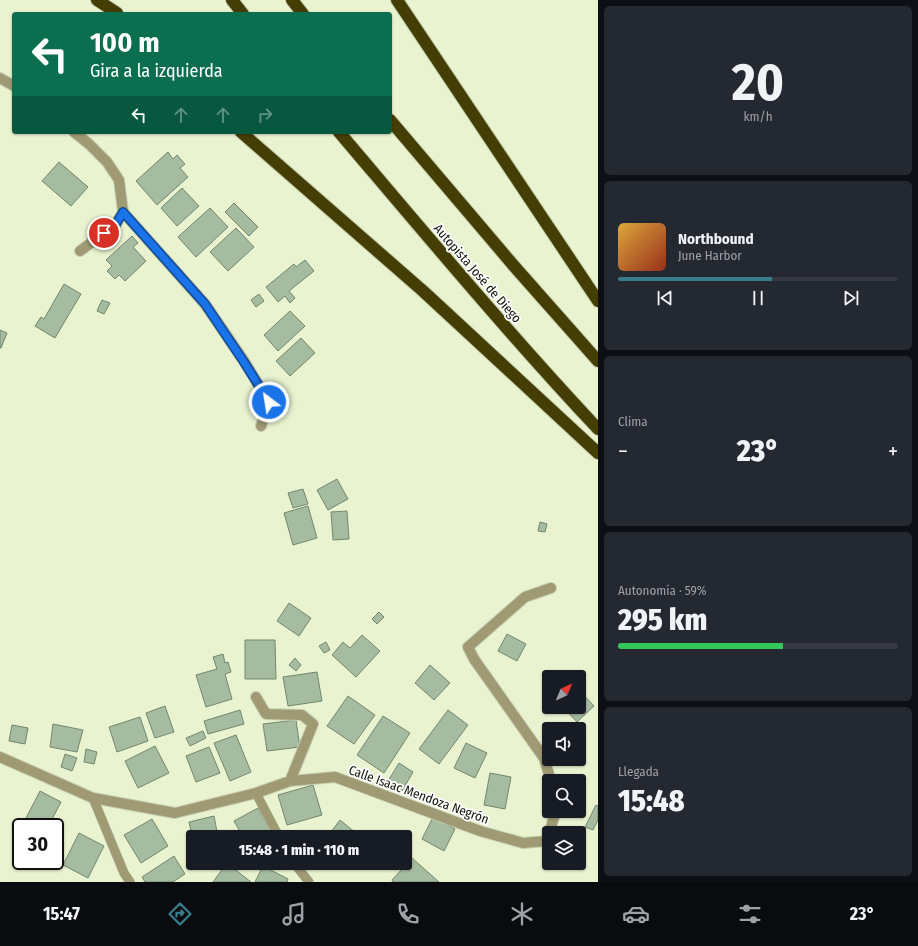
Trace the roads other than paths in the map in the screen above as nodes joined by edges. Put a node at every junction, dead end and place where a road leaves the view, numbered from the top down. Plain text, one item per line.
1 (97, 0) edge
2 (106, 0) edge
3 (232, 0) edge
4 (292, 0) edge
5 (397, 0) edge
6 (114, 12) edge
7 (115, 12) edge
8 (241, 12) edge
9 (301, 12) edge
10 (0, 78) edge
11 (12, 85) edge
12 (392, 122) edge
13 (76, 134) edge
14 (243, 134) edge
15 (341, 134) edge
16 (123, 212) junction
17 (80, 251) dead end
18 (598, 301) edge
19 (598, 361) edge
20 (261, 426) dead end
21 (598, 429) edge
22 (598, 453) edge
23 (551, 588) dead end
24 (256, 697) dead end
25 (0, 757) edge
26 (549, 774) edge
27 (290, 781) junction
28 (256, 793) junction
29 (93, 798) junction
30 (275, 830) edge
31 (542, 842) edge
32 (300, 870) edge
33 (130, 882) edge
34 (309, 882) edge

1 - 6 highway
2 - 7 highway
3 - 8 highway
4 - 9 highway
5 - 18 highway
10 - 11 street
12 - 19 highway
13 - 16 street
14 - 22 highway
15 - 21 highway, Autopista José de Diego
16 - 17 street
16 - 20 street
23 - 26 street
24 - 27 street
25 - 29 street, Calle Isaac Mendoza Negrón
27 - 28 street, Calle Isaac Mendoza Negrón
27 - 31 street, Calle Isaac Mendoza Negrón
28 - 29 street, Calle Isaac Mendoza Negrón
28 - 30 lane
29 - 33 lane
32 - 34 lane

